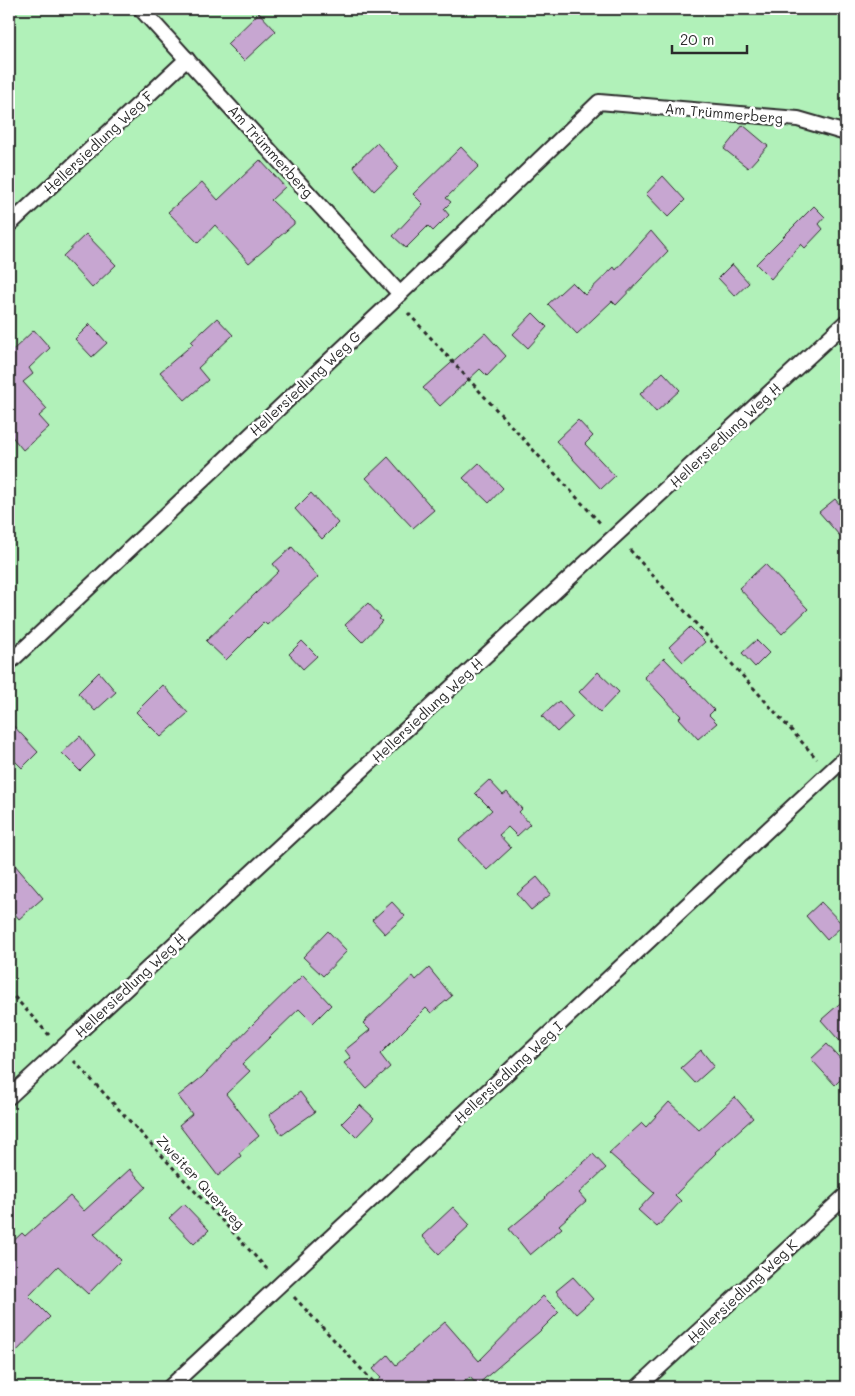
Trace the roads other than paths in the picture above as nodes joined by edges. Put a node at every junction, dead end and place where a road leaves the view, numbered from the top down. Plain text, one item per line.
1 (141, 9) edge
2 (187, 59) junction
3 (600, 102) joint
4 (846, 133) edge
5 (9, 226) edge
6 (398, 296) junction
7 (846, 322) edge
8 (9, 663) edge
9 (846, 757) edge
10 (9, 1097) edge
11 (846, 1195) edge
12 (170, 1387) edge
13 (638, 1387) edge

1 - 2 lane, Am Trümmerberg
2 - 5 lane, Hellersiedlung Weg F
2 - 6 lane, Am Trümmerberg
3 - 4 lane, Am Trümmerberg
3 - 6 lane, Hellersiedlung Weg G
6 - 8 lane, Hellersiedlung Weg G
7 - 10 lane, Hellersiedlung Weg H
9 - 12 lane, Hellersiedlung Weg I
11 - 13 lane, Hellersiedlung Weg K

